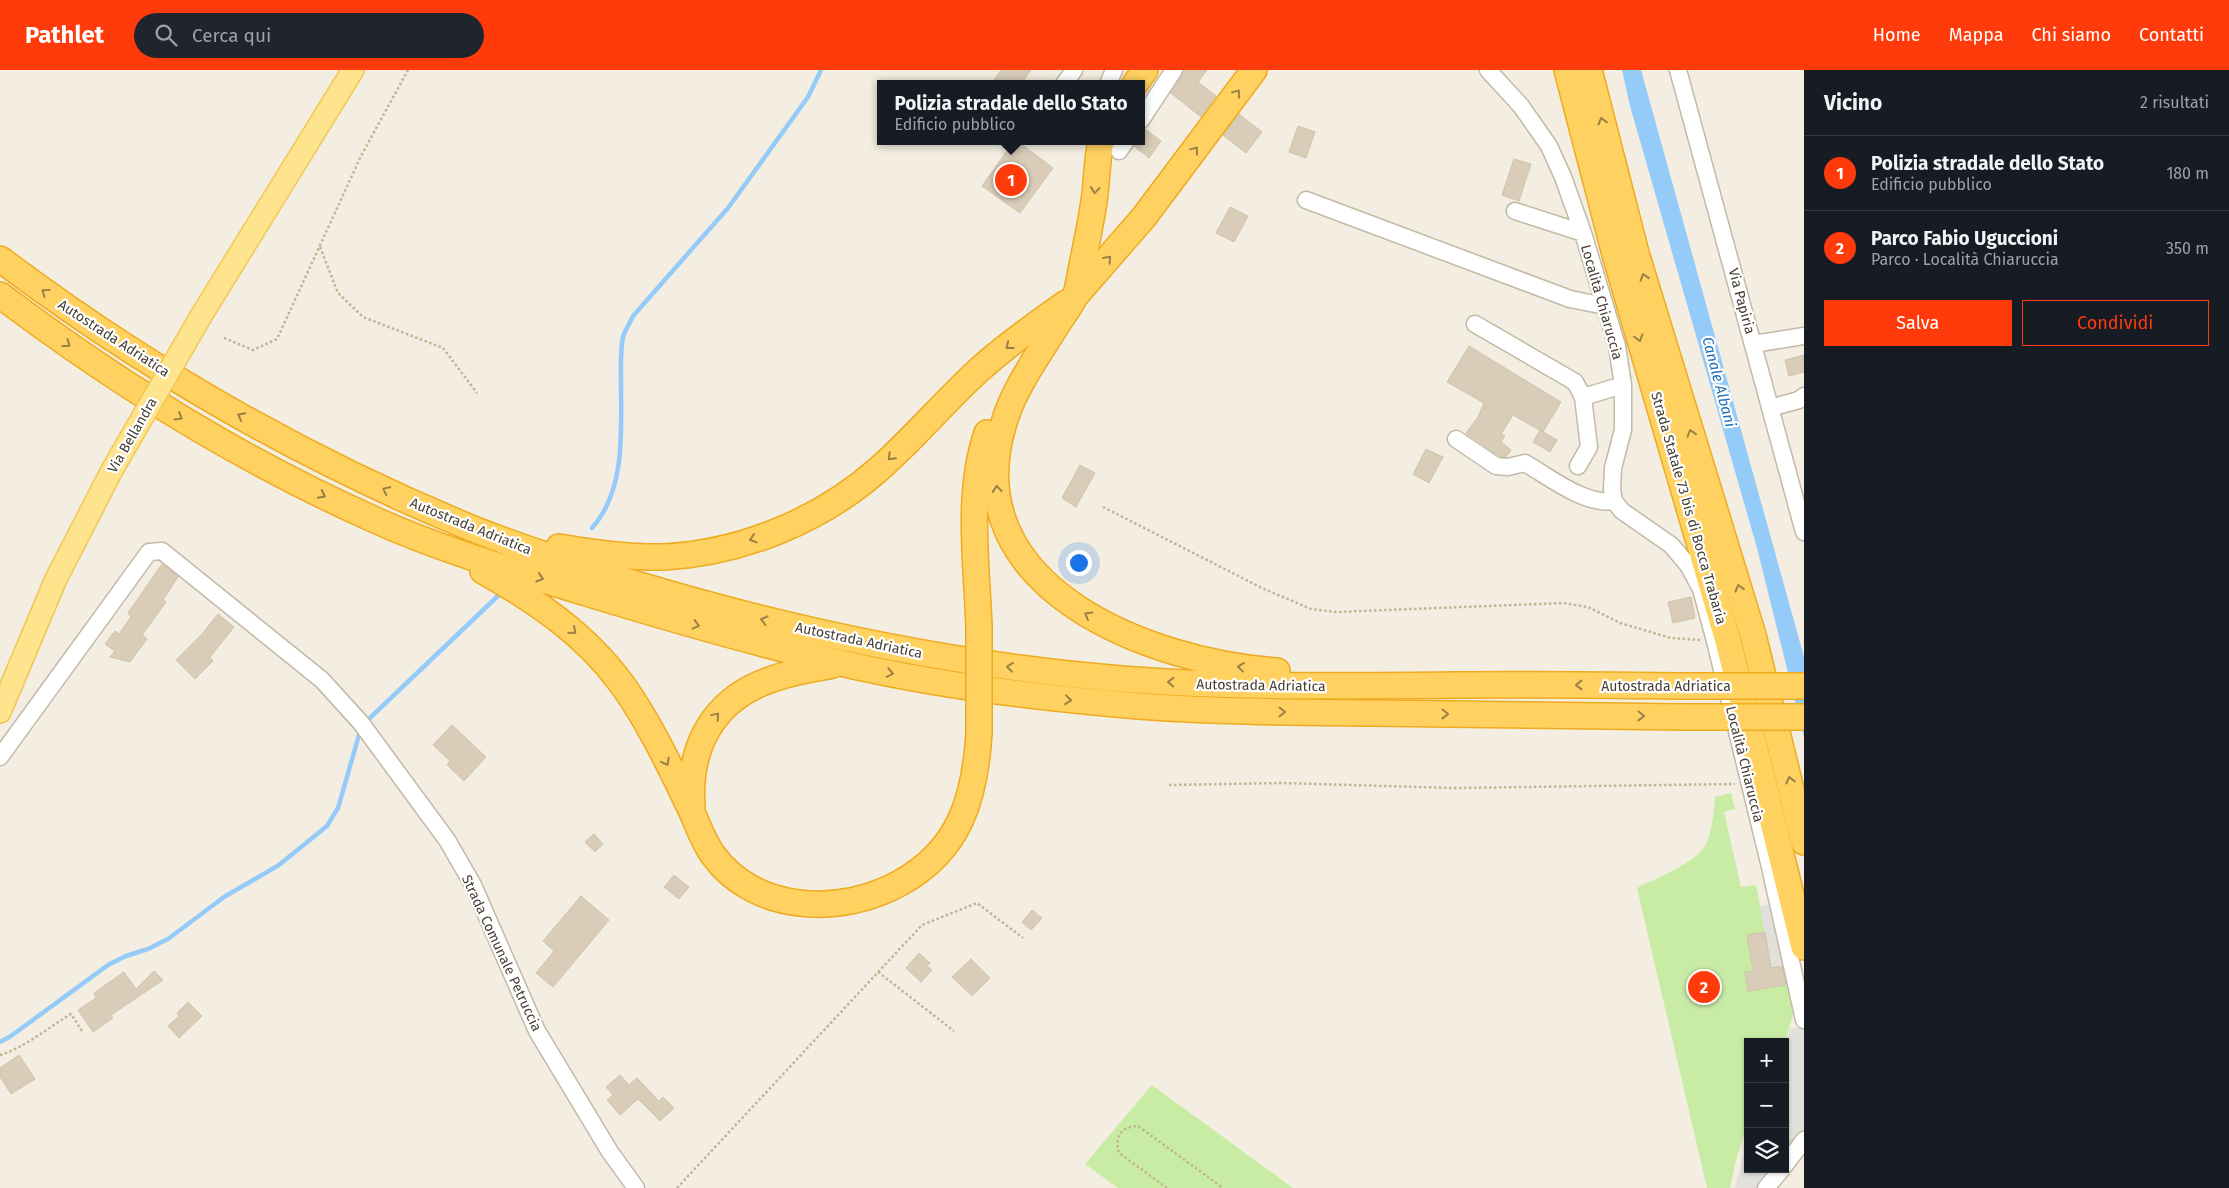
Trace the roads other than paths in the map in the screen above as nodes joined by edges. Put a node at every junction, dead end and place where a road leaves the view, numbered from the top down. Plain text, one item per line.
1 (353, 70) edge
2 (1174, 70) edge
3 (1254, 70) edge
4 (1488, 70) edge
5 (1556, 70) edge
6 (1567, 70) edge
7 (1589, 70) edge
8 (1678, 70) edge
9 (1145, 114) edge
10 (1115, 145) edge
11 (1306, 200) dead end
12 (1515, 211) dead end
13 (1583, 233) junction
14 (1616, 258) junction
15 (0, 259) edge
16 (0, 295) edge
17 (1076, 295) junction
18 (1605, 306) junction
19 (1475, 324) dead end
20 (1804, 336) edge
21 (1753, 344) junction
22 (1623, 385) junction
23 (1804, 396) edge
24 (1583, 397) junction
25 (1770, 408) junction
26 (1456, 439) dead end
27 (1578, 466) dead end
28 (1614, 501) junction
29 (1804, 532) edge
30 (495, 537) junction
31 (443, 548) junction
32 (842, 664) junction
33 (1464, 685) junction
34 (1804, 686) edge
35 (0, 712) edge
36 (1804, 717) edge
37 (0, 757) edge
38 (692, 812) junction
39 (1804, 842) edge
40 (1804, 948) edge
41 (1804, 1020) edge
42 (1804, 1140) edge
43 (1789, 1160) edge
44 (1779, 1173) edge
45 (636, 1188) edge
46 (1766, 1188) edge

1 - 35 main road, Via Bellandra, bridge
2 - 9 street
17 -> 3 highway
4 - 13 street, Località Chiaruccia
5 - 14 highway
6 - 14 highway, Strada Statale 73 bis di Bocca Trabaria
39 -> 7 highway, Strada Statale 73 bis di Bocca Trabaria
8 - 21 street, Via Papiria
10 -> 17 highway
11 - 18 street
12 - 13 street
13 - 18 street, Località Chiaruccia
14 -> 40 highway, Strada Statale 73 bis di Bocca Trabaria
30 -> 15 highway, Autostrada Adriatica
16 -> 31 highway, Autostrada Adriatica
17 -> 30 highway
33 -> 17 highway
17 - 38 highway, bridge
18 - 22 street, Località Chiaruccia
19 - 24 street
20 - 21 street
21 - 25 street, Via Papiria
22 - 24 street
22 - 28 street, Località Chiaruccia
23 - 25 street
24 - 27 street
25 - 29 street, Via Papiria
26 - 28 street
28 - 41 street, Località Chiaruccia
33 -> 30 highway, Autostrada Adriatica
31 -> 32 highway, Autostrada Adriatica
31 -> 38 highway
32 -> 36 highway, Autostrada Adriatica, bridge
38 -> 32 highway
34 -> 33 highway, Autostrada Adriatica, bridge
37 - 45 street, Strada Comunale Petruccia
42 - 43 street
44 - 46 street

